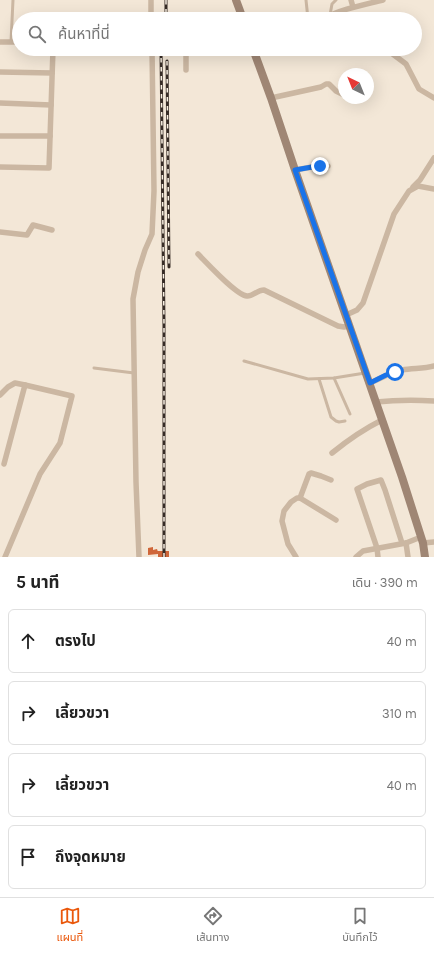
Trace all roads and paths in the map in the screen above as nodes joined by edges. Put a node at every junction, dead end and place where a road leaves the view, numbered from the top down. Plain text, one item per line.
1 (13, 0) edge
2 (151, 0) edge
3 (236, 0) edge
4 (306, 0) edge
5 (336, 0) edge
6 (351, 0) edge
7 (383, 0) edge
8 (353, 7) junction
9 (12, 12) edge
10 (151, 12) edge
11 (240, 12) edge
12 (307, 12) edge
13 (331, 12) edge
14 (339, 12) edge
15 (12, 21) edge
16 (0, 42) edge
17 (11, 42) joint
18 (53, 56) edge
19 (152, 56) edge
20 (186, 56) edge
21 (256, 56) edge
22 (395, 56) edge
23 (186, 70) dead end
24 (0, 72) edge
25 (52, 72) junction
26 (338, 93) edge
27 (271, 98) junction
28 (434, 98) edge
29 (0, 103) edge
30 (51, 105) junction
31 (0, 136) edge
32 (50, 136) junction
33 (434, 158) edge
34 (328, 166) dead end
35 (0, 167) edge
36 (295, 170) junction
37 (434, 189) edge
38 (408, 191) junction
39 (52, 230) dead end
40 (0, 232) edge
41 (198, 254) dead end
42 (346, 315) junction
43 (350, 326) junction
44 (244, 361) dead end
45 (434, 366) edge
46 (94, 368) dead end
47 (134, 373) junction
48 (366, 373) junction
49 (334, 378) junction
50 (319, 379) junction
51 (370, 383) junction
52 (25, 385) junction
53 (0, 395) edge
54 (376, 402) junction
55 (434, 402) edge
56 (350, 414) dead end
57 (382, 420) junction
58 (345, 422) dead end
59 (332, 453) dead end
60 (4, 464) dead end
61 (331, 480) dead end
62 (300, 498) junction
63 (336, 520) dead end
64 (422, 540) junction
65 (434, 542) edge
66 (404, 543) junction
67 (377, 548) junction
68 (5, 557) edge
69 (139, 557) edge
70 (296, 557) edge
71 (356, 557) edge
72 (378, 557) edge
73 (408, 557) edge
74 (425, 557) edge

1 - 9 lane
2 - 10 street
3 - 11 street
4 - 12 lane
5 - 13 lane
6 - 8 street
7 - 8 street
8 - 14 street
15 - 17 lane
16 - 17 street
18 - 25 street
19 - 47 street
20 - 23 street
21 - 27 street
22 - 28 street
24 - 25 street
25 - 30 street
26 - 27 street
27 - 36 street
29 - 30 street
30 - 32 street
31 - 32 street
32 - 35 street
33 - 38 street
34 - 36 street
36 - 42 street
37 - 38 street
38 - 42 street
39 - 40 street
41 - 43 street
42 - 43 street
43 - 48 street
44 - 50 lane
45 - 51 street
46 - 47 lane
47 - 69 street
48 - 49 lane
48 - 51 street
49 - 50 lane
49 - 56 lane
50 - 58 lane
51 - 54 street
52 - 53 street
52 - 60 street
52 - 68 street
54 - 55 street
54 - 57 street
57 - 59 street
57 - 64 street
61 - 62 street
62 - 63 street
62 - 70 street
64 - 65 street
64 - 66 street
64 - 74 street
66 - 67 street
66 - 67 street
66 - 73 street
67 - 71 street
67 - 72 street

